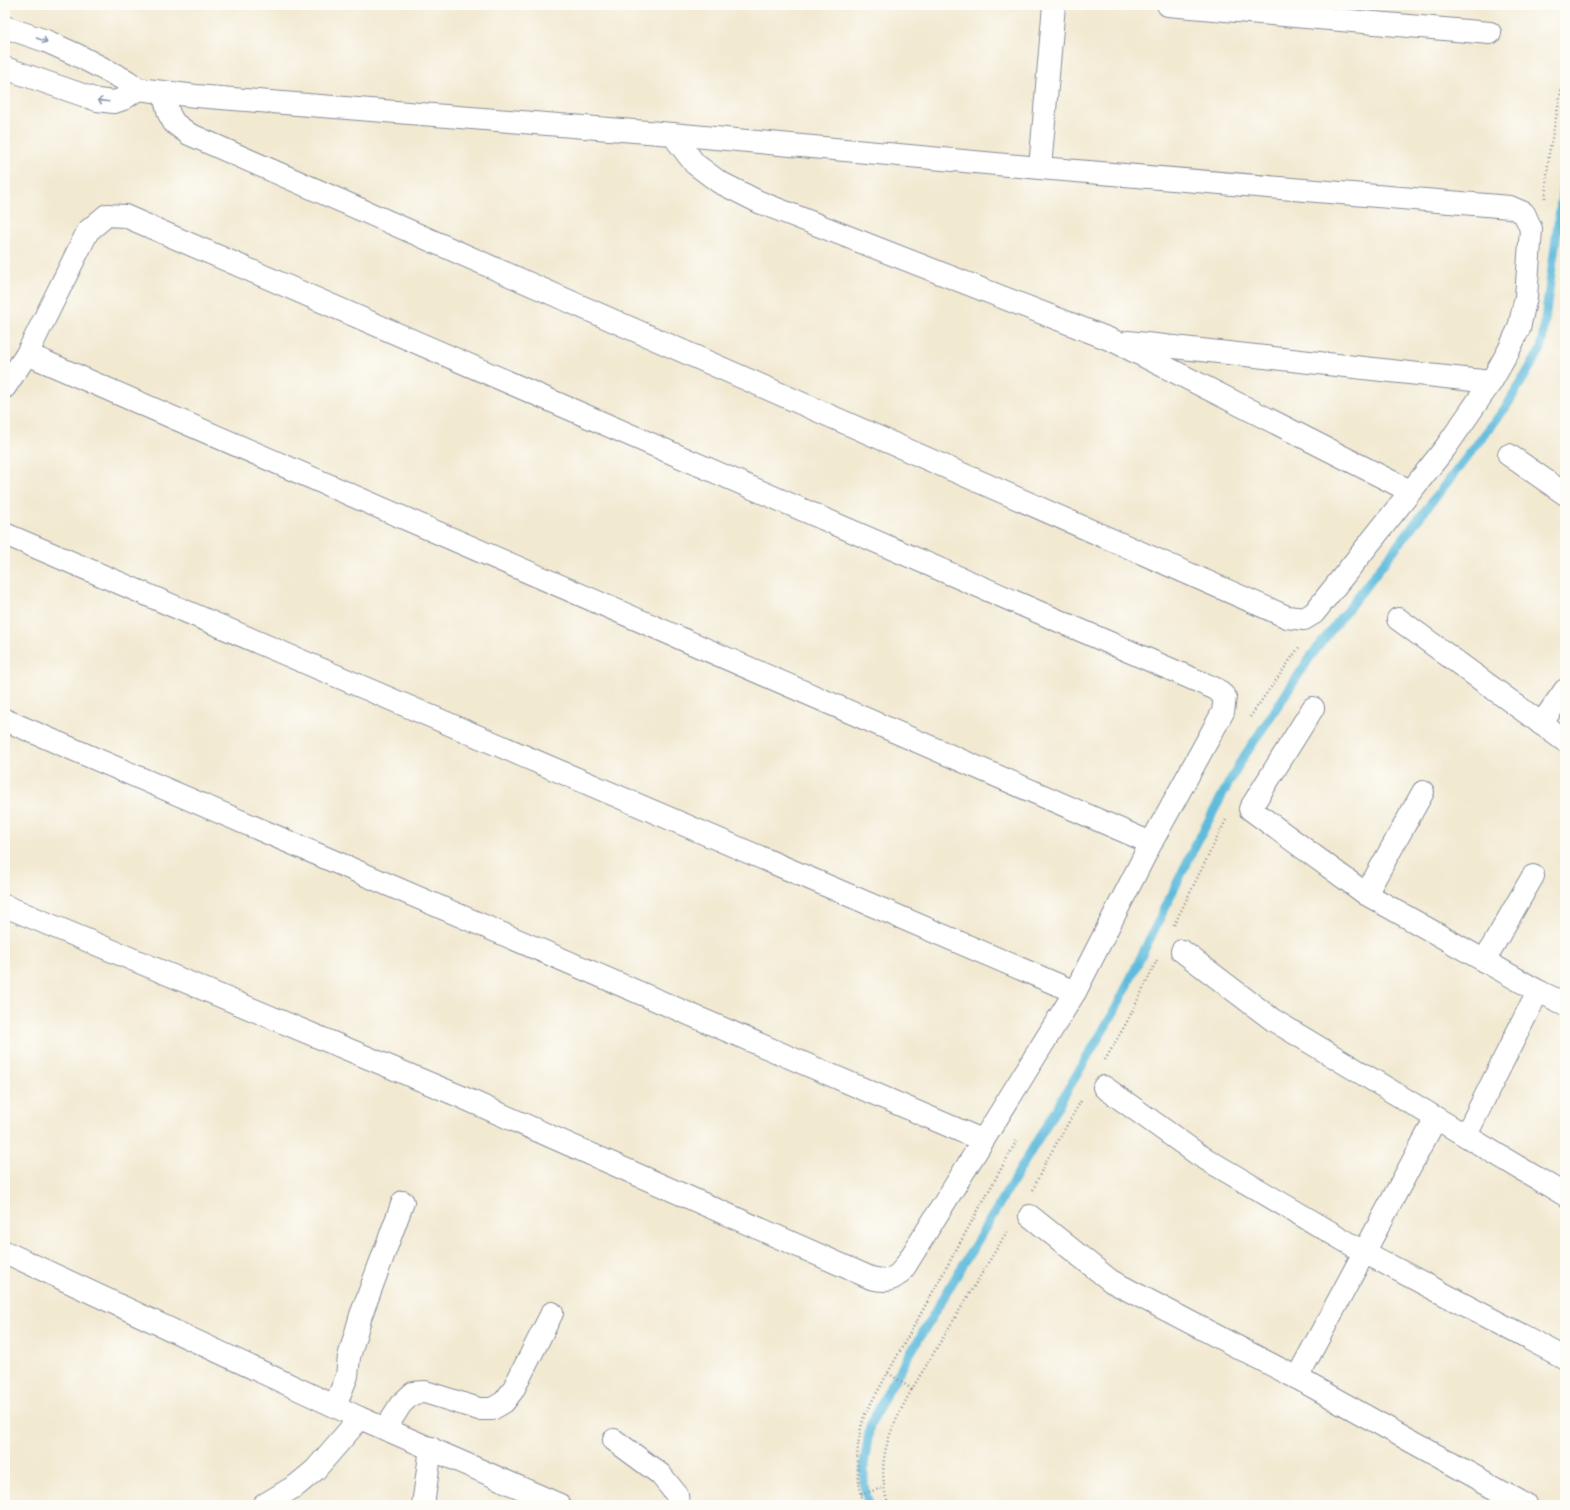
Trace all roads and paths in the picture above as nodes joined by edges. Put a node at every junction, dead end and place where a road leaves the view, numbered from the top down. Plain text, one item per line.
1 (1054, 5) edge
2 (1168, 5) edge
3 (5, 27) edge
4 (1490, 33) dead end
5 (5, 68) edge
6 (1565, 72) edge
7 (138, 89) junction
8 (163, 92) junction
9 (672, 134) junction
10 (1040, 168) junction
11 (1545, 199) dead end
12 (1114, 341) junction
13 (27, 354) junction
14 (1491, 382) junction
15 (5, 387) edge
16 (1509, 455) dead end
17 (1410, 491) junction
18 (1565, 494) edge
19 (5, 534) edge
20 (1398, 619) dead end
21 (1303, 641) dead end
22 (1565, 690) edge
23 (1313, 708) dead end
24 (1250, 717) dead end
25 (5, 720) edge
26 (1541, 724) junction
27 (1565, 741) edge
28 (1423, 792) dead end
29 (1229, 813) dead end
30 (1151, 843) junction
31 (1533, 876) dead end
32 (1366, 894) junction
33 (5, 906) edge
34 (1173, 928) dead end
35 (1182, 951) dead end
36 (1159, 956) dead end
37 (1484, 961) junction
38 (1538, 991) junction
39 (1075, 992) junction
40 (1565, 1004) edge
41 (1104, 1061) dead end
42 (1094, 1091) joint
43 (1436, 1118) junction
44 (1466, 1135) junction
45 (1018, 1138) dead end
46 (982, 1140) junction
47 (1032, 1191) dead end
48 (1565, 1194) edge
49 (403, 1202) dead end
50 (1021, 1221) joint
51 (5, 1252) edge
52 (1364, 1252) junction
53 (552, 1313) dead end
54 (1565, 1358) edge
55 (888, 1372) junction
56 (1297, 1378) junction
57 (912, 1389) junction
58 (335, 1406) junction
59 (360, 1418) junction
60 (385, 1429) junction
61 (614, 1440) dead end
62 (431, 1448) junction
63 (883, 1488) junction
64 (861, 1494) junction
65 (264, 1505) edge
66 (423, 1505) edge
67 (560, 1505) edge
68 (678, 1505) edge
69 (864, 1505) edge
70 (888, 1505) edge
71 (1526, 1505) edge

1 - 10 street
2 - 4 street
3 -> 7 street
7 -> 5 street
6 - 11 path
7 - 8 street
8 - 9 street
8 - 17 street
9 - 10 street
9 - 12 street
10 - 14 street
12 - 14 street
12 - 17 street
13 - 15 street
13 - 30 street
13 - 30 street
14 - 17 street
16 - 18 street
19 - 39 street
20 - 26 street
21 - 24 path
22 - 26 street
23 - 32 street
25 - 46 street
26 - 27 street
28 - 32 street
29 - 34 path
30 - 39 street
31 - 37 street
32 - 37 street
33 - 46 street
35 - 43 street
36 - 41 path
37 - 38 street
38 - 40 street
38 - 44 street
39 - 46 street
42 - 47 path
42 - 52 street
43 - 44 street
43 - 52 street
44 - 48 street
45 - 55 path
49 - 58 street
50 - 56 street
50 - 57 path
51 - 58 street
52 - 54 street
52 - 56 street
53 - 60 street
55 - 57 path
55 - 64 path
56 - 71 street
57 - 63 path
58 - 59 street
59 - 60 street
59 - 65 street
60 - 62 street
61 - 68 street
62 - 66 street
62 - 67 street
63 - 64 path
63 - 70 path
64 - 69 path

